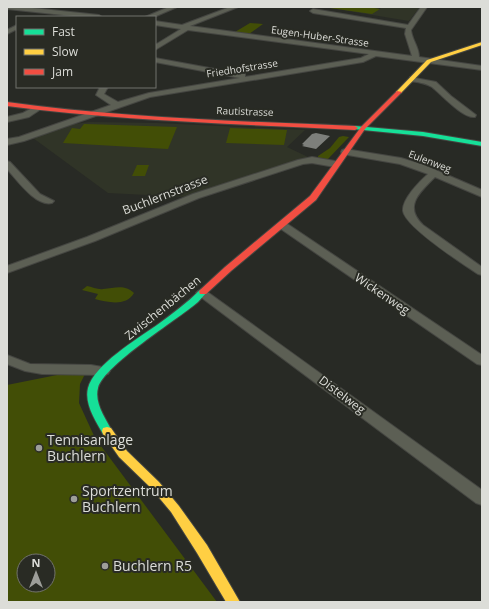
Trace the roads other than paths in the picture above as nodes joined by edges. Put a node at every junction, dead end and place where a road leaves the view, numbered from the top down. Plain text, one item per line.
1 (70, 7) edge
2 (174, 7) edge
3 (235, 7) edge
4 (321, 7) edge
5 (424, 7) edge
6 (7, 8) edge
7 (56, 11) junction
8 (44, 16) edge
9 (92, 16) edge
10 (151, 16) edge
11 (156, 23) edge
12 (186, 27) junction
13 (409, 27) junction
14 (16, 28) edge
15 (7, 33) edge
16 (482, 43) edge
17 (156, 47) edge
18 (374, 54) junction
19 (415, 59) junction
20 (156, 60) edge
21 (429, 61) junction
22 (482, 68) edge
23 (247, 78) junction
24 (413, 79) junction
25 (104, 88) edge
26 (7, 104) edge
27 (115, 105) junction
28 (37, 109) junction
29 (88, 115) junction
30 (472, 115) dead end
31 (120, 117) junction
32 (7, 120) edge
33 (363, 128) junction
34 (7, 142) edge
35 (482, 144) edge
36 (345, 152) junction
37 (7, 164) edge
38 (335, 164) junction
39 (434, 173) junction
40 (482, 194) edge
41 (49, 201) dead end
42 (282, 225) junction
43 (7, 270) edge
44 (482, 272) edge
45 (202, 293) junction
46 (7, 359) edge
47 (482, 361) edge
48 (103, 371) junction
49 (482, 499) edge
50 (234, 602) edge

1 - 7 street
2 - 10 street
3 - 12 street
4 - 13 street
5 - 13 street
6 - 7 street
7 - 8 street
7 - 9 street
11 - 12 street, Eugen-Huber-Strasse
12 - 17 street
12 - 18 street, Eugen-Huber-Strasse
13 - 19 street
14 - 15 street
16 - 21 street
18 - 19 street, Eugen-Huber-Strasse
18 - 23 street, Friedhofstrasse
19 - 21 street, Eugen-Huber-Strasse
20 - 23 street
21 - 22 street, Eugen-Huber-Strasse
21 - 24 street, Zwischenbächen
23 - 27 street, Friedhofstrasse
24 - 30 street
24 - 33 street, Zwischenbächen
25 - 27 street
26 - 28 street, Rautistrasse
27 - 29 street, Friedhofstrasse
27 - 31 street
28 - 29 street, Rautistrasse
28 - 32 street
29 - 31 street, Rautistrasse
29 - 34 street, Friedhofstrasse
31 - 33 street, Rautistrasse
33 - 35 street, Rautistrasse
33 - 36 street, Zwischenbächen
36 - 38 street, Zwischenbächen
36 - 39 street, Eulenweg
37 - 41 street
38 - 42 street, Zwischenbächen
38 - 43 street, Buchlernstrasse
39 - 40 street, Eulenweg
39 - 44 street
42 - 45 street, Zwischenbächen
42 - 47 street, Wickenweg
45 - 48 street, Zwischenbächen
45 - 49 street, Distelweg
46 - 48 street
48 - 50 street, Zwischenbächen

